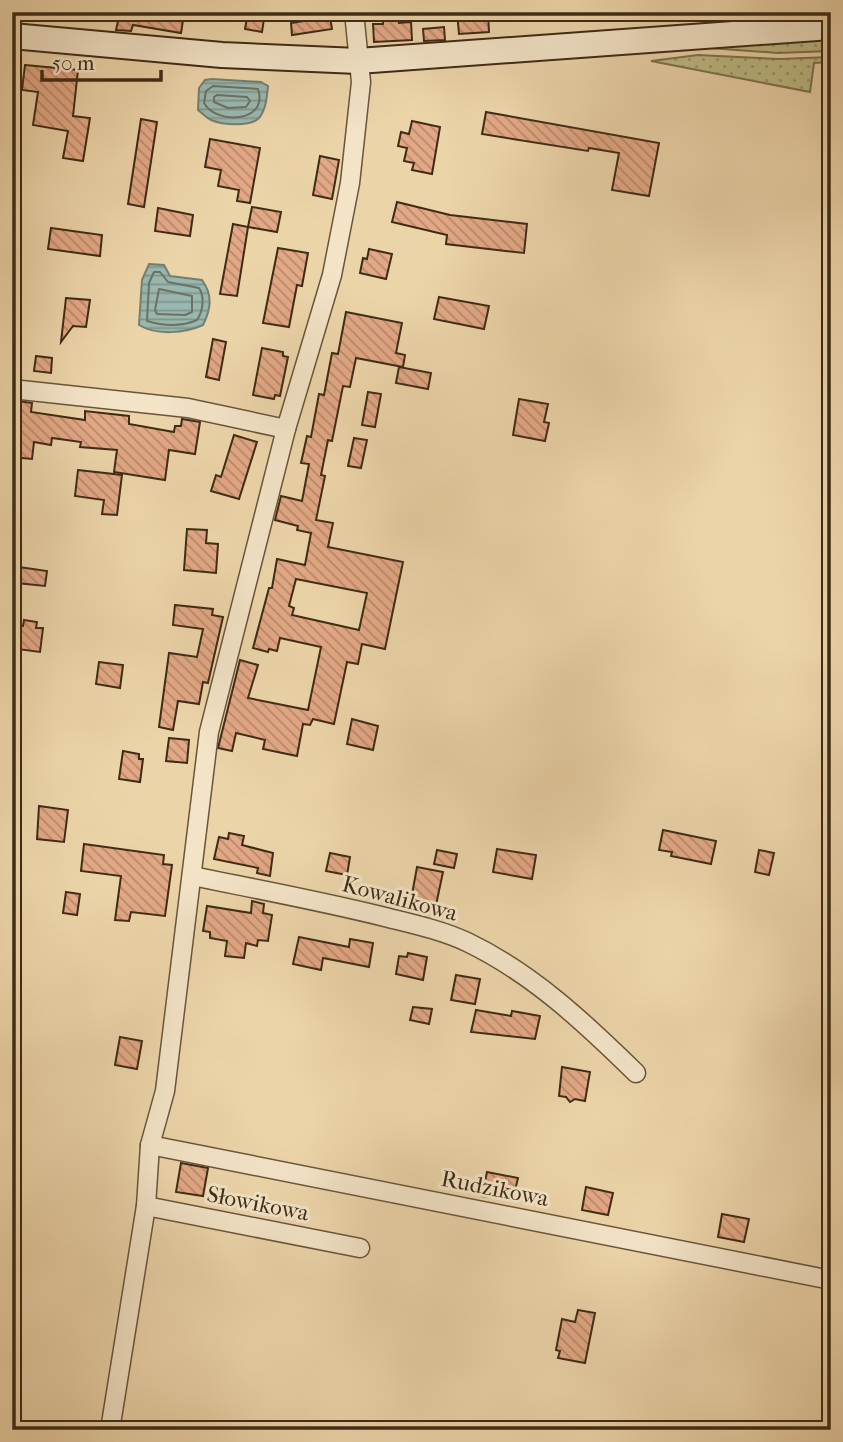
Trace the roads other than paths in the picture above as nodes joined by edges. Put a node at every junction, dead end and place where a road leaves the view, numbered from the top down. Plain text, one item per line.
1 (354, 12) edge
2 (831, 27) edge
3 (12, 36) edge
4 (358, 61) junction
5 (12, 389) edge
6 (286, 429) junction
7 (192, 876) junction
8 (636, 1073) dead end
9 (150, 1145) junction
10 (146, 1206) junction
11 (360, 1248) dead end
12 (831, 1280) edge
13 (110, 1430) edge

1 - 4 street
2 - 4 street
3 - 4 street
4 - 6 street
5 - 6 street
6 - 7 street
7 - 8 street, Kowalikowa
7 - 9 street
9 - 10 street
9 - 12 street, Rudzikowa
10 - 11 street, Słowikowa
10 - 13 street

